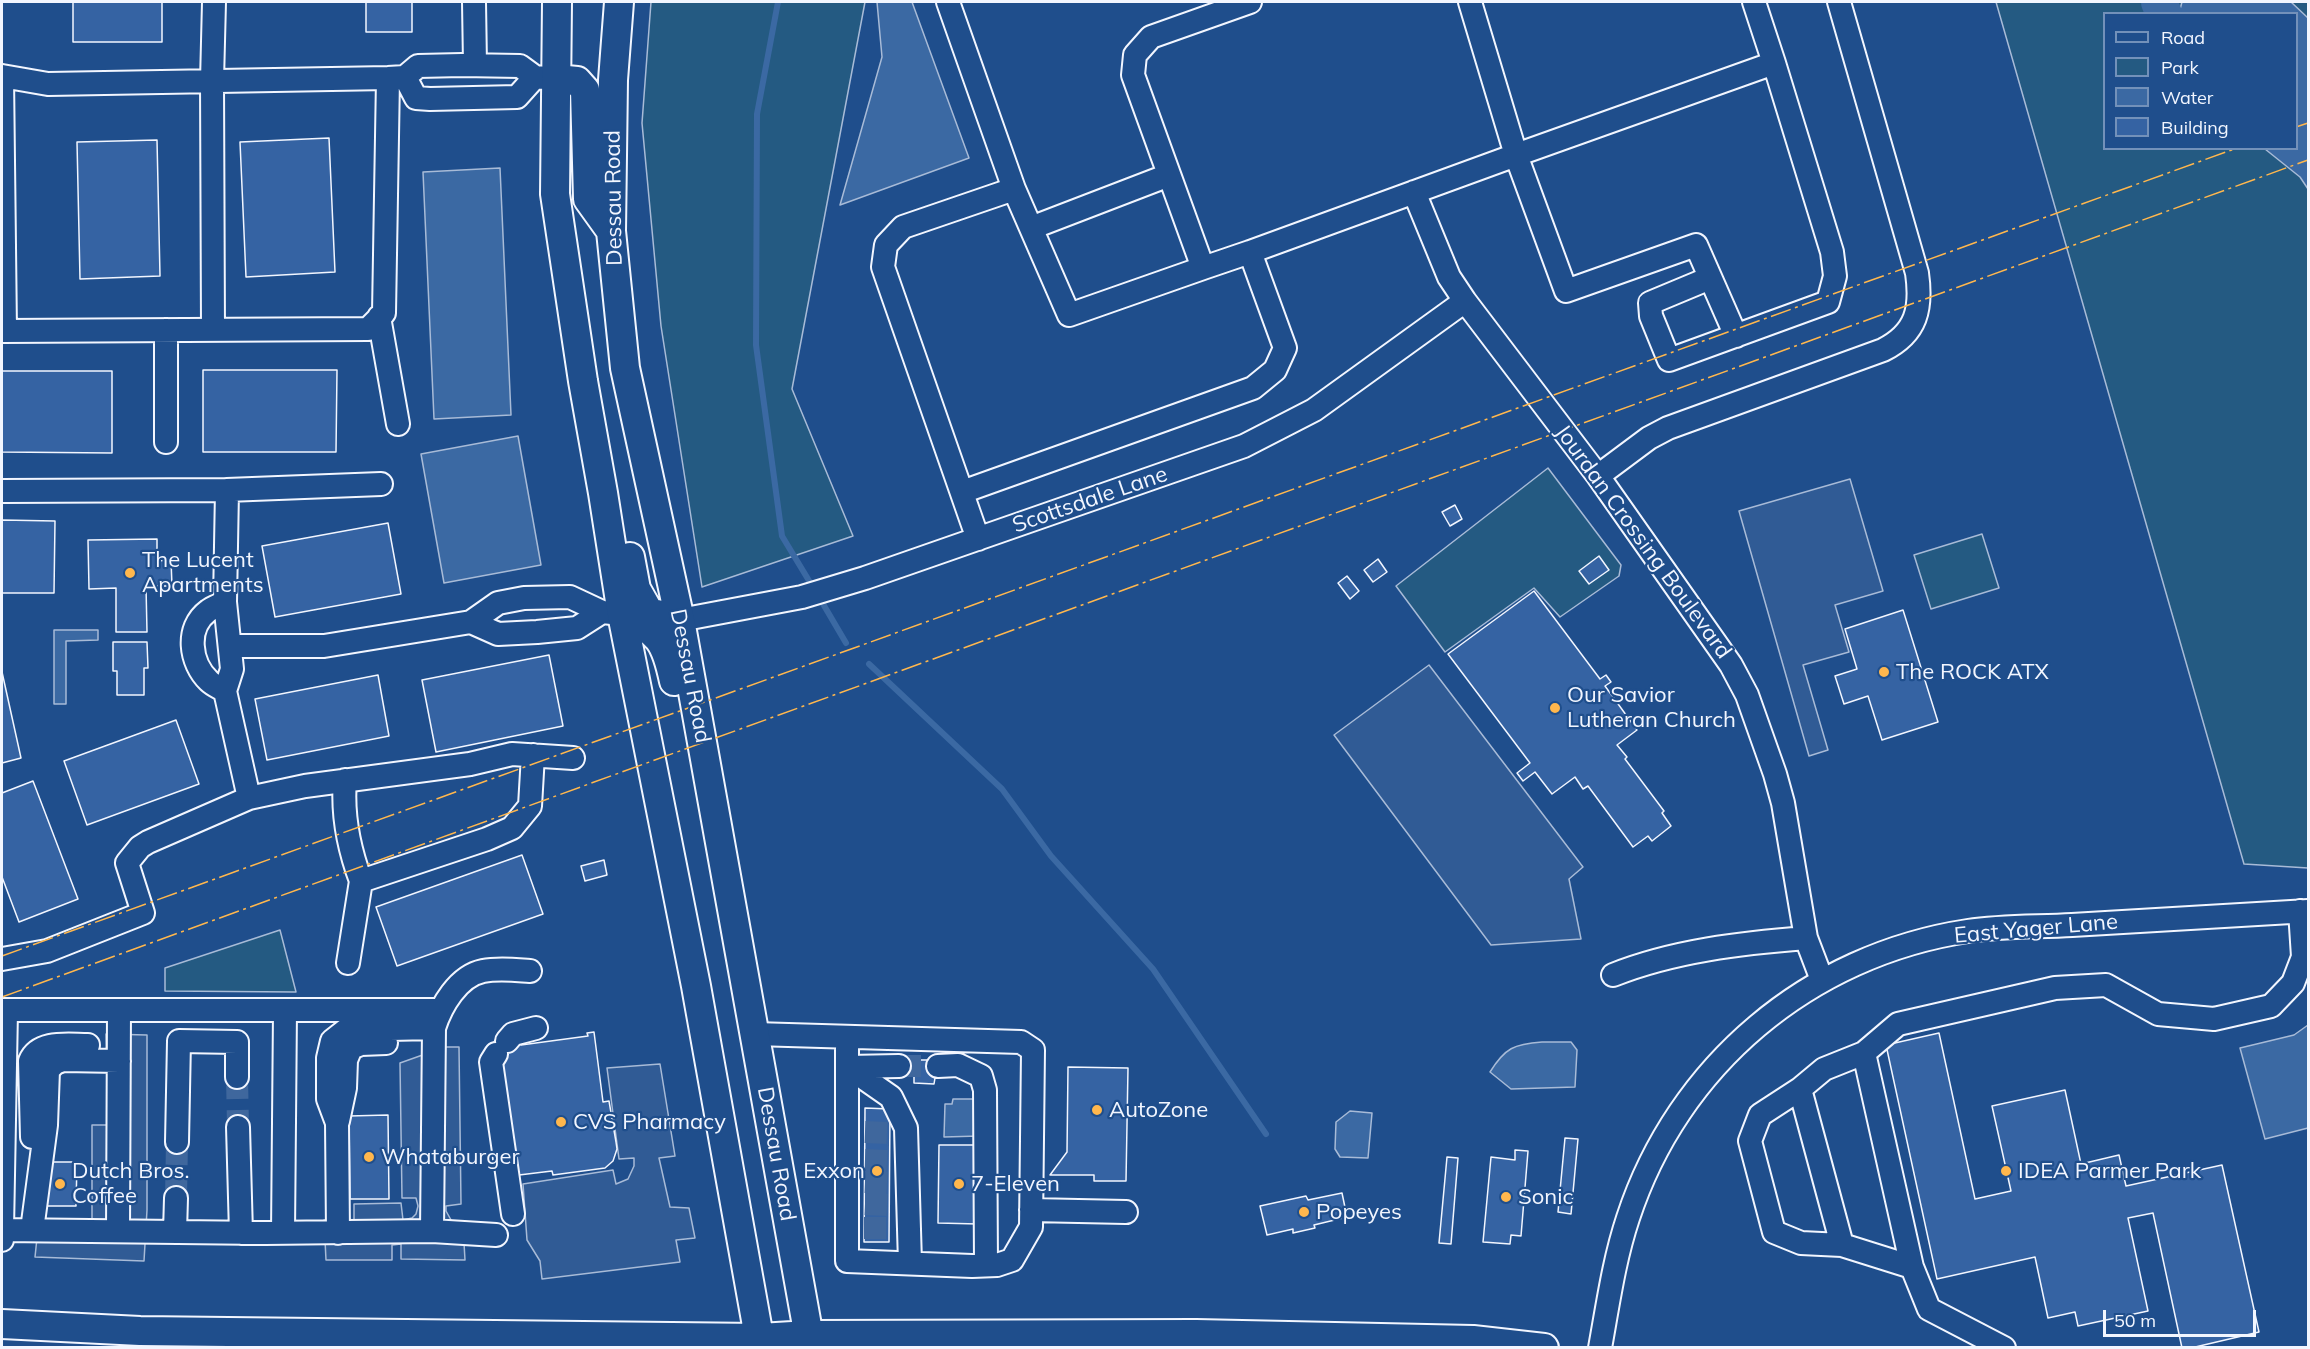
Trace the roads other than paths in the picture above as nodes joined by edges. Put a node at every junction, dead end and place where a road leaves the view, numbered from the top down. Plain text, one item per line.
1 (214, 2) edge
2 (474, 2) edge
3 (557, 2) edge
4 (619, 2) edge
5 (948, 2) edge
6 (1250, 2) edge
7 (1754, 2) edge
8 (1839, 2) edge
9 (1477, 4) edge
10 (1774, 63) junction
11 (468, 65) junction
12 (2, 76) edge
13 (397, 77) junction
14 (545, 78) junction
15 (212, 81) junction
16 (462, 98) junction
17 (1516, 155) junction
18 (1169, 175) junction
19 (1014, 189) junction
20 (1414, 192) junction
21 (1031, 228) junction
22 (611, 231) junction
23 (1250, 252) junction
24 (1203, 268) junction
25 (1710, 278) junction
26 (1465, 301) junction
27 (379, 318) junction
28 (166, 330) junction
29 (213, 330) junction
30 (3, 331) edge
31 (1736, 336) junction
32 (398, 424) dead end
33 (166, 442) dead end
34 (1598, 476) junction
35 (381, 484) dead end
36 (226, 490) junction
37 (2, 491) edge
38 (603, 492) junction
39 (962, 492) junction
40 (978, 539) junction
41 (225, 602) junction
42 (612, 613) junction
43 (680, 620) junction
44 (471, 622) junction
45 (238, 646) junction
46 (225, 691) junction
47 (700, 733) junction
48 (534, 755) junction
49 (573, 758) dead end
50 (345, 780) junction
51 (249, 798) junction
52 (361, 881) junction
53 (2304, 911) edge
54 (1806, 938) junction
55 (2, 959) edge
56 (348, 963) dead end
57 (530, 971) dead end
58 (1613, 975) dead end
59 (1822, 980) junction
60 (4, 1010) edge
61 (119, 1010) junction
62 (285, 1010) junction
63 (435, 1027) junction
64 (536, 1028) dead end
65 (755, 1034) junction
66 (848, 1037) junction
67 (119, 1053) junction
68 (1864, 1053) junction
69 (938, 1065) tunnel mouth
70 (899, 1066) tunnel mouth
71 (848, 1067) junction
72 (237, 1077) tunnel mouth
73 (1800, 1089) junction
74 (238, 1127) tunnel mouth
75 (177, 1142) tunnel mouth
76 (176, 1198) tunnel mouth
77 (1032, 1210) junction
78 (1126, 1212) dead end
79 (513, 1214) dead end
80 (32, 1230) junction
81 (118, 1231) junction
82 (432, 1231) junction
83 (175, 1232) junction
84 (2, 1233) edge
85 (241, 1233) junction
86 (284, 1233) junction
87 (338, 1233) junction
88 (496, 1235) dead end
89 (1842, 1245) junction
90 (910, 1263) junction
91 (986, 1265) junction
92 (1912, 1267) junction
93 (2, 1324) edge
94 (810, 1341) edge
95 (761, 1342) edge
96 (1544, 1347) edge
97 (1600, 1347) edge
98 (2004, 1347) edge

1 - 15 street
2 - 11 street
3 - 14 main road
4 - 22 main road, Dessau Road
5 - 19 street
6 - 18 street
7 - 10 street
8 - 34 street
9 - 17 street
10 - 17 street
10 - 31 street
11 - 13 street
11 - 14 street
11 - 16 street
12 - 15 street
12 - 30 street
13 - 15 street
13 - 16 street
13 - 27 street
14 - 16 street
14 - 22 main road
14 - 38 main road
15 - 29 street
17 - 20 street
17 - 25 street
18 - 21 street
18 - 24 street
19 - 21 street
19 - 39 street
20 - 23 street
20 - 26 street, Jourdan Crossing Boulevard
21 - 24 street
22 - 43 main road, Dessau Road
23 - 24 street
23 - 39 street
25 - 31 street
25 - 31 street
26 - 34 street, Jourdan Crossing Boulevard
26 - 40 street, Scottsdale Lane
27 - 29 street
27 - 32 street
28 - 29 street
28 - 30 street
28 - 33 street
34 - 54 street, Jourdan Crossing Boulevard
35 - 36 street
36 - 37 street
36 - 41 street
38 - 42 main road
38 - 43 main road
39 - 40 street
40 - 43 street, Scottsdale Lane
41 - 45 street
41 - 46 street
42 - 44 street
42 - 44 street
42 - 47 main road
42 - 95 main road
43 - 47 main road, Dessau Road
44 - 45 street
45 - 46 street
46 - 51 street
47 - 65 main road, Dessau Road
48 - 49 street
48 - 50 street
48 - 52 street
50 - 51 street
50 - 52 street
51 - 55 street
52 - 56 street
53 - 59 street, East Yager Lane
53 - 68 street
54 - 58 street
54 - 59 street, Jourdan Crossing Boulevard
57 - 63 street
59 - 97 street, East Yager Lane
60 - 61 street
60 - 84 street
61 - 62 street
61 - 67 street
62 - 63 street
62 - 86 street
63 - 82 street
63 - 87 street
64 - 79 street
65 - 66 street
65 - 94 main road, Dessau Road
66 - 71 street
66 - 77 street
67 - 80 street
67 - 81 street
68 - 73 street
68 - 92 street
69 - 91 street
70 - 71 street
71 - 90 street
71 - 90 street
72 - 75 street
73 - 89 street
73 - 89 street
74 - 85 street
76 - 83 street
77 - 78 street
77 - 91 street
80 - 81 street
80 - 84 street
81 - 83 street
82 - 87 street
82 - 88 street
83 - 85 street
85 - 86 street
86 - 87 street
89 - 92 street
90 - 91 street
92 - 98 street
93 - 95 main road
94 - 95 main road
94 - 96 main road

